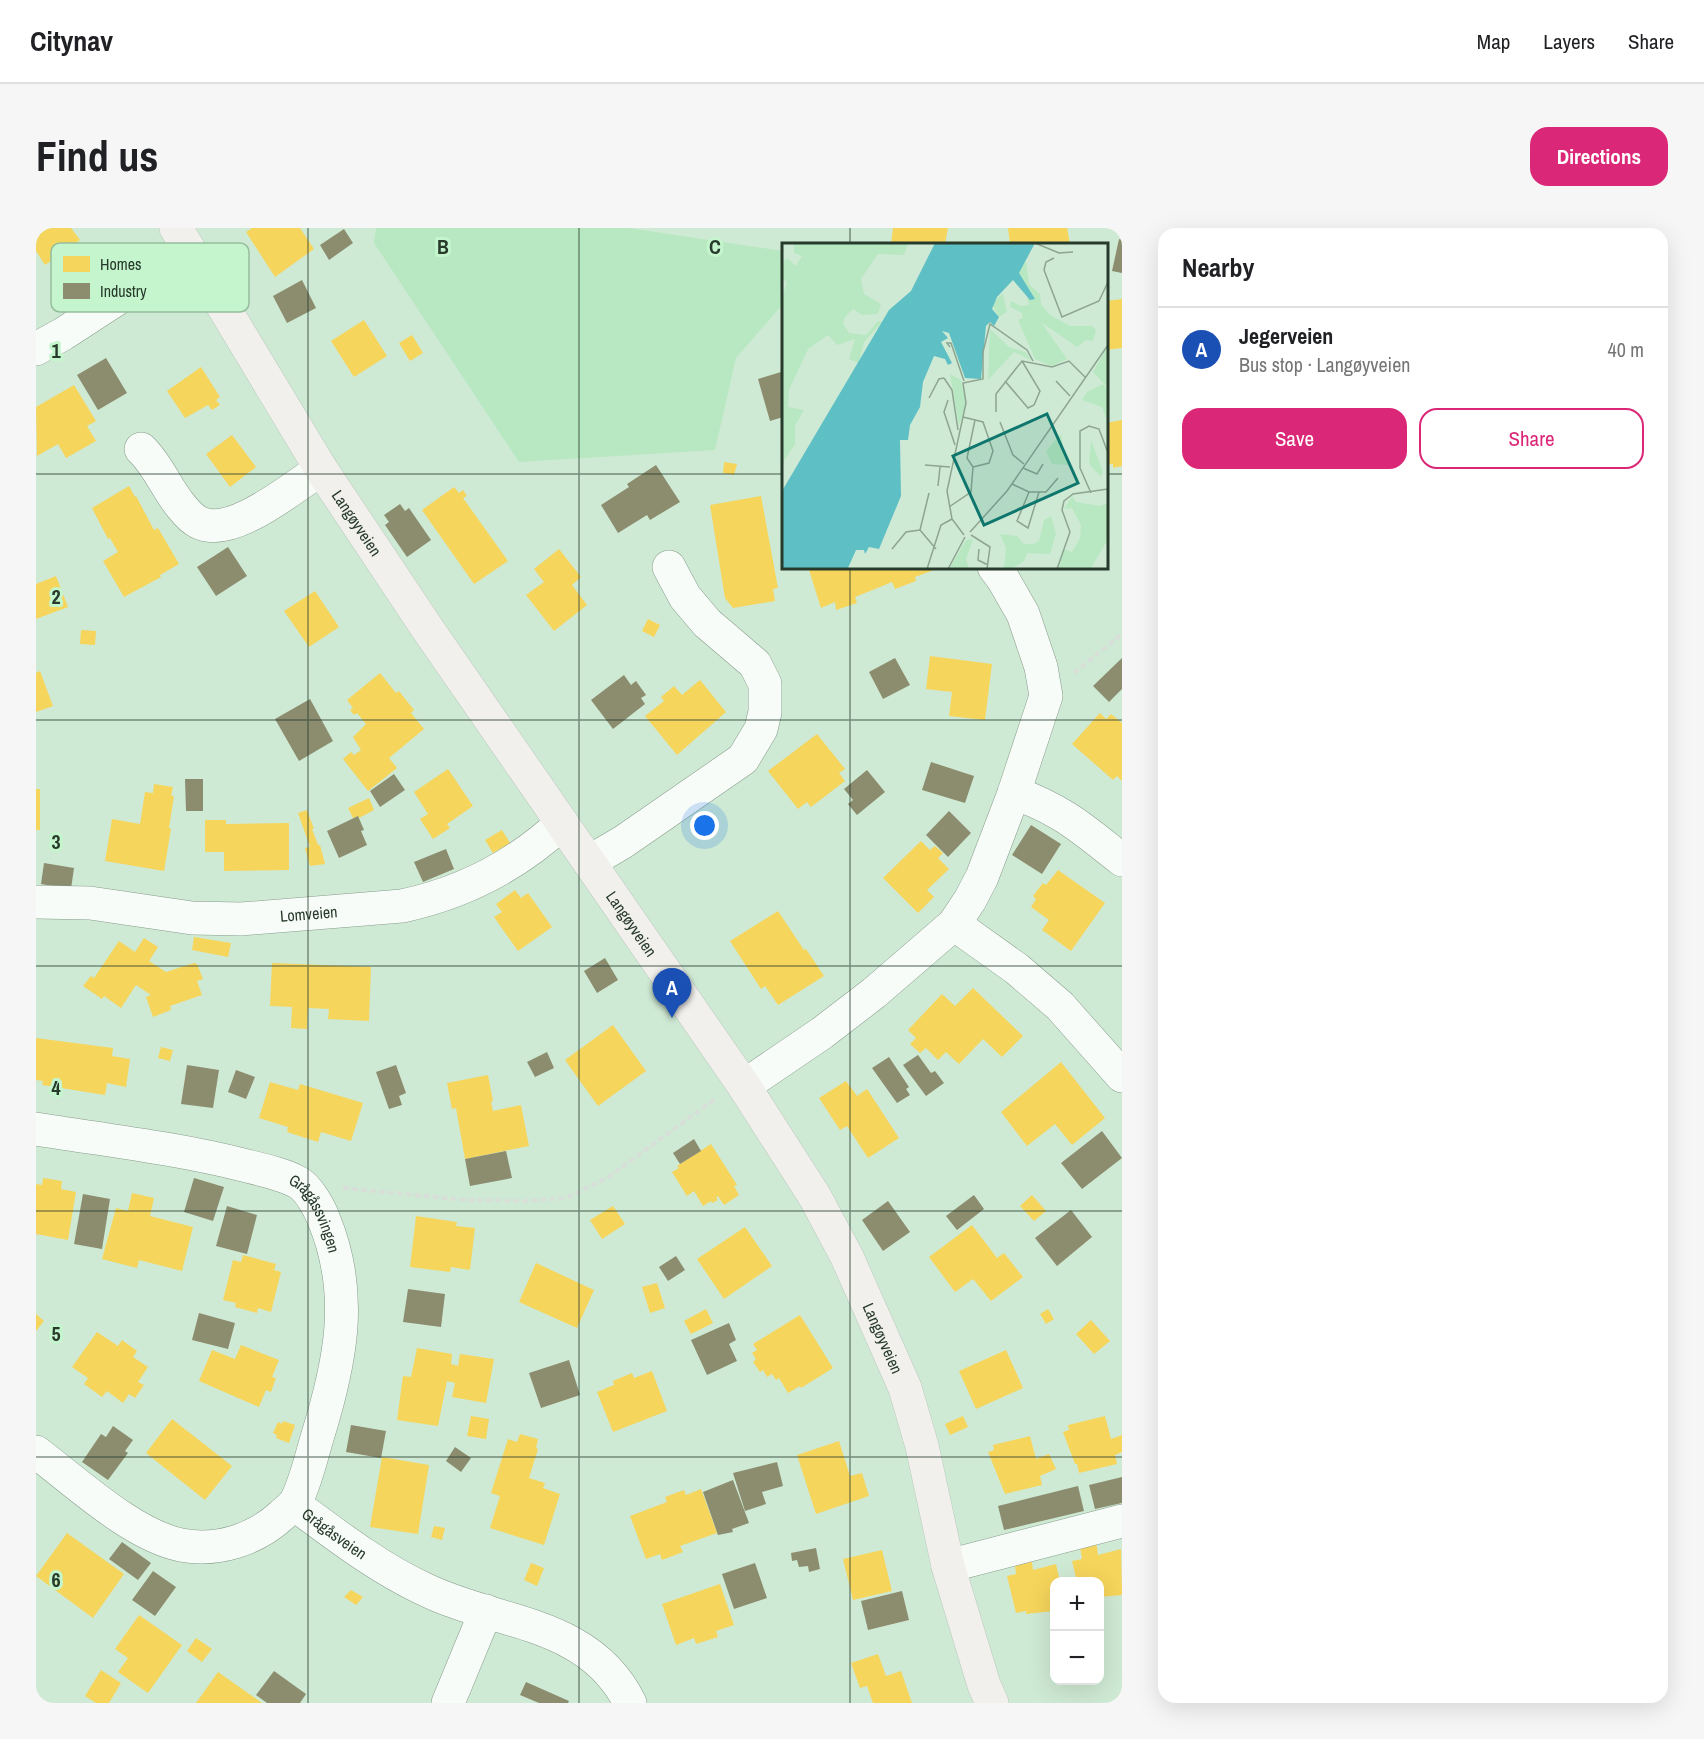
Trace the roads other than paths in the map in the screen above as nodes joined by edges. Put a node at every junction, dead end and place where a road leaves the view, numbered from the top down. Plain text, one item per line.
1 (91, 312) edge
2 (226, 312) edge
3 (36, 349) edge
4 (141, 449) dead end
5 (321, 469) junction
6 (669, 567) dead end
7 (995, 568) edge
8 (1014, 793) junction
9 (562, 823) junction
10 (1122, 860) edge
11 (589, 862) junction
12 (36, 902) edge
13 (954, 924) junction
14 (1122, 1076) edge
15 (732, 1091) junction
16 (36, 1129) edge
17 (36, 1452) edge
18 (294, 1504) junction
19 (1122, 1521) edge
20 (948, 1566) junction
21 (486, 1611) junction
22 (448, 1703) edge
23 (630, 1703) edge
24 (992, 1703) edge

1 - 3 street
2 - 5 main road, Langøyveien
4 - 5 street
5 - 9 main road, Langøyveien
6 - 11 street
7 - 8 street
8 - 10 street
8 - 13 street
9 - 11 main road, Langøyveien
9 - 12 street, Lomveien
11 - 15 main road, Langøyveien
13 - 14 street
13 - 15 street
15 - 20 main road, Langøyveien
16 - 18 street, Grågåssvingen
17 - 18 street, Grågåsveien
18 - 21 street, Grågåsveien
19 - 20 street
20 - 24 main road, Langøyveien
21 - 22 street
21 - 23 street, Grågåsveien

